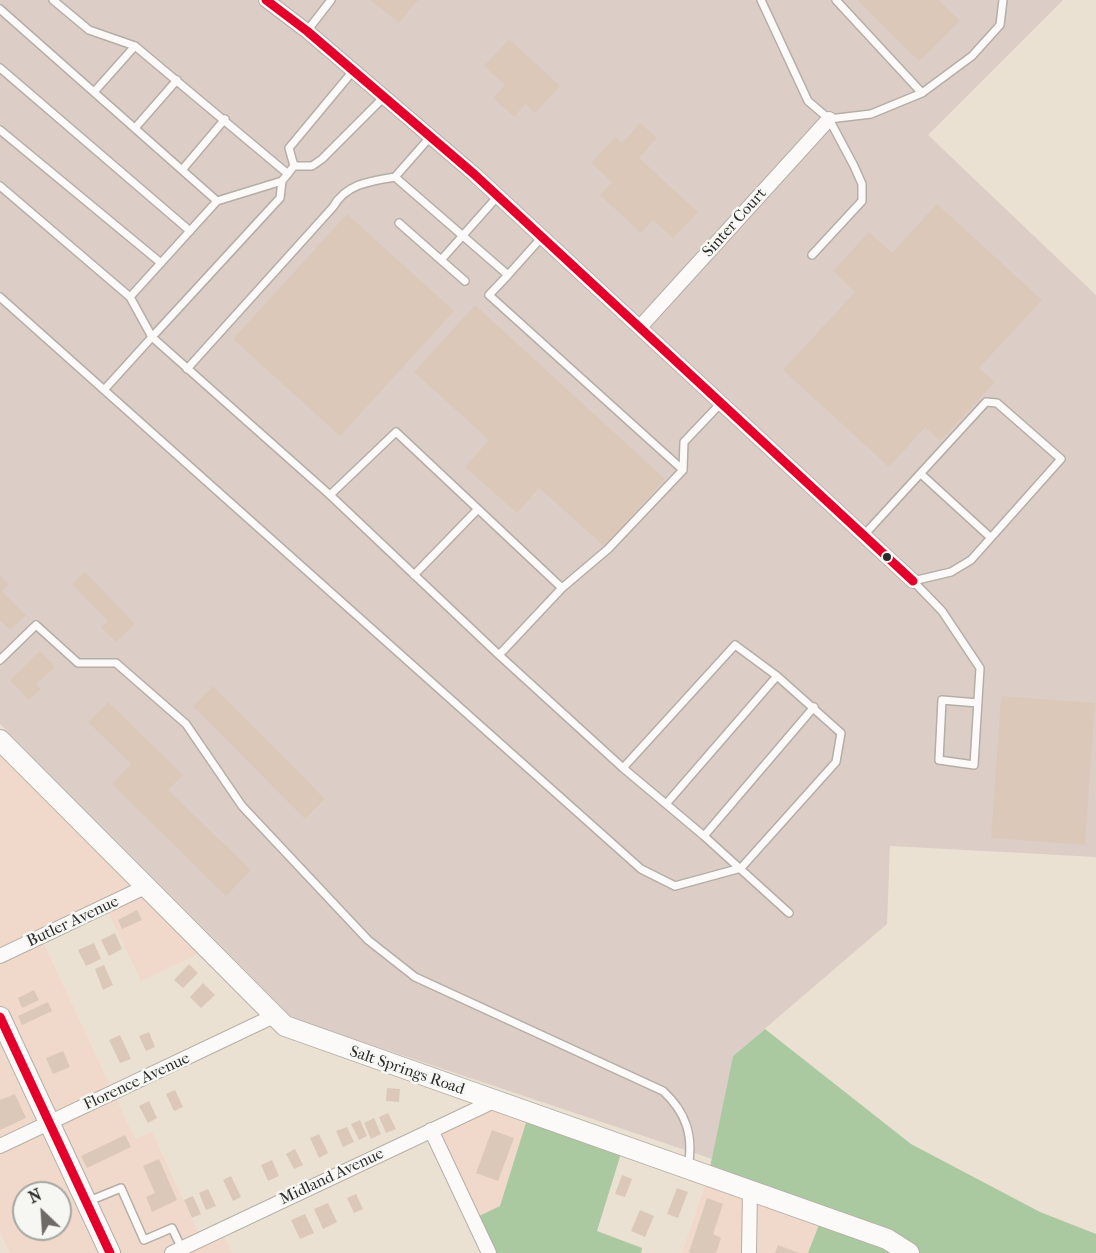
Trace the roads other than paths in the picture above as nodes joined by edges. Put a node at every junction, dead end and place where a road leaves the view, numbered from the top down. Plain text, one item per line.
1 (53, 0) edge
2 (266, 0) edge
3 (331, 0) edge
4 (761, 0) edge
5 (836, 0) edge
6 (1003, 0) edge
7 (0, 9) edge
8 (307, 31) junction
9 (135, 46) junction
10 (0, 68) edge
11 (353, 71) junction
12 (177, 80) junction
13 (94, 92) junction
14 (922, 93) junction
15 (384, 97) junction
16 (225, 119) junction
17 (829, 119) junction
18 (135, 128) junction
19 (0, 130) edge
20 (431, 136) junction
21 (294, 166) junction
22 (183, 170) junction
23 (288, 174) junction
24 (395, 177) junction
25 (282, 181) junction
26 (0, 186) edge
27 (498, 196) junction
28 (217, 201) junction
29 (399, 223) dead end
30 (190, 231) junction
31 (464, 236) junction
32 (543, 236) junction
33 (812, 255) dead end
34 (441, 260) junction
35 (161, 263) junction
36 (508, 275) junction
37 (465, 281) dead end
38 (0, 297) edge
39 (130, 297) junction
40 (641, 326) junction
41 (152, 338) junction
42 (187, 369) junction
43 (104, 390) junction
44 (722, 402) junction
45 (682, 470) junction
46 (921, 474) junction
47 (330, 495) junction
48 (478, 509) junction
49 (864, 535) junction
50 (990, 537) junction
51 (414, 575) junction
52 (913, 581) junction
53 (562, 588) junction
54 (499, 656) junction
55 (0, 660) edge
56 (777, 675) junction
57 (978, 703) junction
58 (814, 707) junction
59 (0, 740) edge
60 (623, 768) junction
61 (666, 804) junction
62 (704, 836) junction
63 (741, 868) junction
64 (145, 887) junction
65 (789, 913) dead end
66 (0, 957) edge
67 (0, 1017) edge
68 (274, 1017) junction
69 (492, 1102) junction
70 (50, 1123) junction
71 (431, 1130) junction
72 (0, 1146) edge
73 (687, 1169) junction
74 (750, 1191) junction
75 (86, 1202) junction
76 (177, 1251) edge
77 (110, 1253) edge
78 (489, 1253) edge
79 (749, 1253) edge
80 (909, 1253) edge

1 - 9 lane
2 - 8 street
3 - 8 lane
4 - 17 lane
5 - 14 lane
6 - 14 lane
7 - 13 lane
8 - 11 street
9 - 12 lane
9 - 13 lane
10 - 30 lane
11 - 15 street
11 - 21 lane
12 - 16 lane
12 - 18 lane
13 - 18 lane
14 - 17 lane
15 - 20 street
15 - 21 lane
16 - 22 lane
16 - 23 lane
17 - 33 lane
17 - 40 street, Sinter Court
18 - 22 lane
19 - 35 lane
20 - 24 lane
20 - 27 street
21 - 23 lane
22 - 28 lane
23 - 25 lane
24 - 31 lane
24 - 42 lane
25 - 28 lane
25 - 41 lane
26 - 39 lane
27 - 31 lane
27 - 32 street
28 - 30 lane
29 - 34 lane
30 - 35 lane
31 - 34 lane
31 - 36 lane
32 - 36 lane
32 - 40 street
34 - 37 lane
35 - 39 lane
36 - 45 lane
38 - 43 lane
39 - 41 lane
40 - 44 street
41 - 42 lane
41 - 43 lane
42 - 47 lane
43 - 63 lane
44 - 45 lane
44 - 49 street
45 - 53 lane
46 - 49 lane
46 - 50 lane
46 - 50 lane
47 - 48 lane
47 - 51 lane
48 - 51 lane
48 - 53 lane
49 - 52 street
50 - 52 lane
51 - 54 lane
52 - 57 lane
53 - 54 lane
54 - 60 lane
55 - 73 lane
56 - 58 lane
56 - 60 lane
56 - 61 lane
57 - 57 lane
58 - 62 lane
58 - 63 lane
59 - 64 street, Salt Springs Road
60 - 61 lane
61 - 62 lane
62 - 63 lane
63 - 65 lane
64 - 66 street, Butler Avenue
64 - 68 street, Salt Springs Road
67 - 70 street
68 - 69 street, Salt Springs Road
68 - 70 street, Florence Avenue
69 - 71 street, Midland Avenue
69 - 73 street, Salt Springs Road
70 - 72 street, Florence Avenue
70 - 75 street
71 - 76 street, Midland Avenue
71 - 78 street
73 - 74 street, Salt Springs Road
74 - 79 street
74 - 80 street, Salt Springs Road
75 - 76 lane
75 - 77 street

